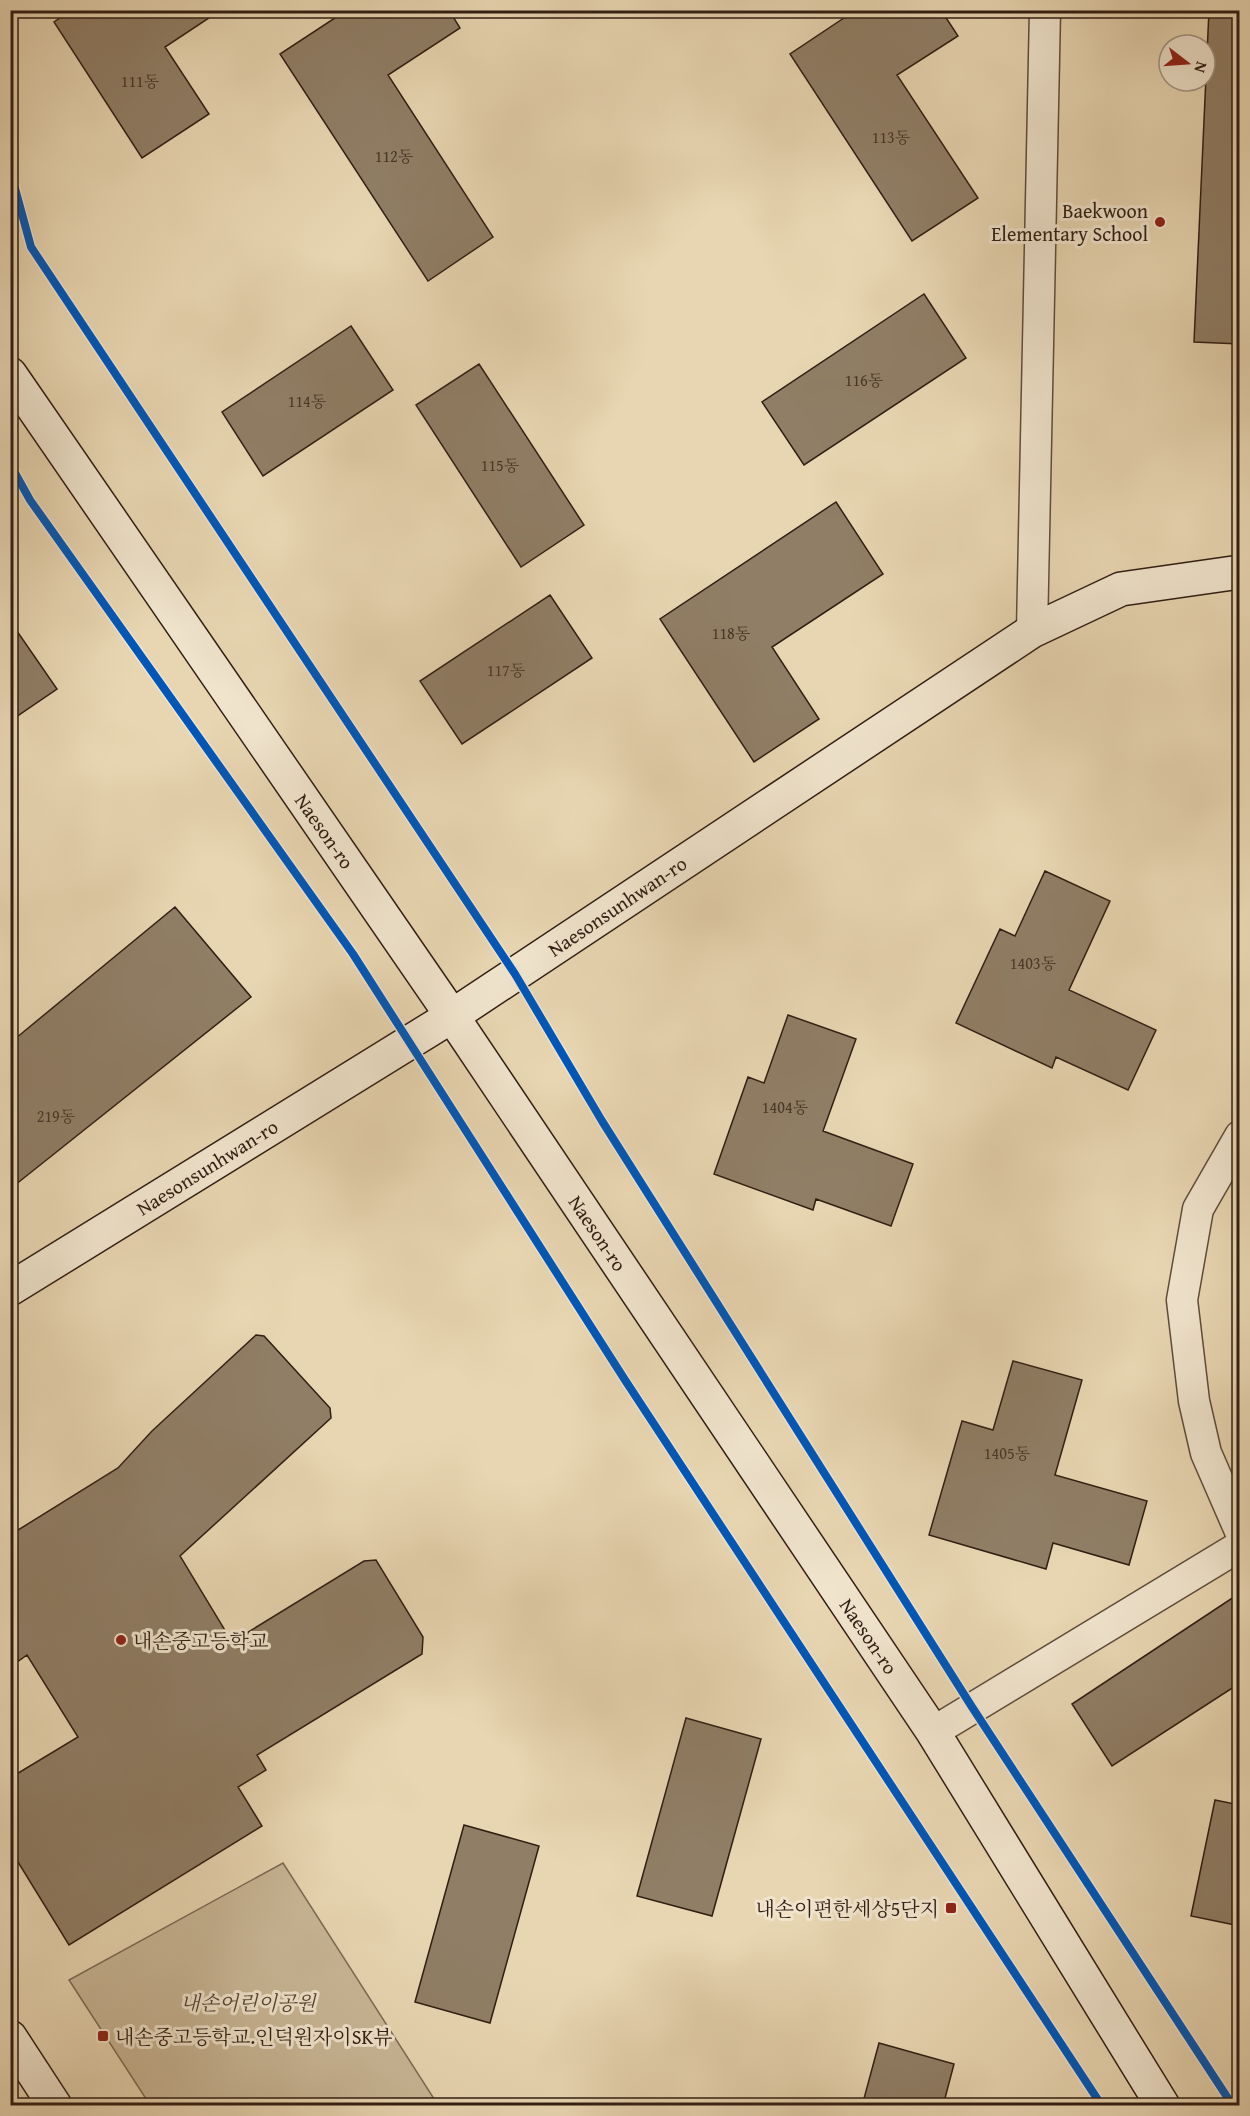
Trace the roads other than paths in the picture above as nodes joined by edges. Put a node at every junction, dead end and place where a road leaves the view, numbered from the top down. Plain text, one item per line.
1 (1045, 10) edge
2 (10, 374) edge
3 (1239, 572) edge
4 (1032, 631) junction
5 (452, 1016) junction
6 (1239, 1136) edge
7 (10, 1289) edge
8 (1239, 1531) edge
9 (1239, 1546) edge
10 (933, 1732) junction
11 (10, 2037) edge
12 (55, 2106) edge
13 (1164, 2106) edge

1 - 4 street
2 - 5 street, Naeson-ro
3 - 4 street, Naesonsunhwan-ro
4 - 5 street, Naesonsunhwan-ro
5 - 7 street, Naesonsunhwan-ro
5 - 10 street, Naeson-ro
6 - 8 street
9 - 10 street
10 - 13 street, Naeson-ro
11 - 12 street

